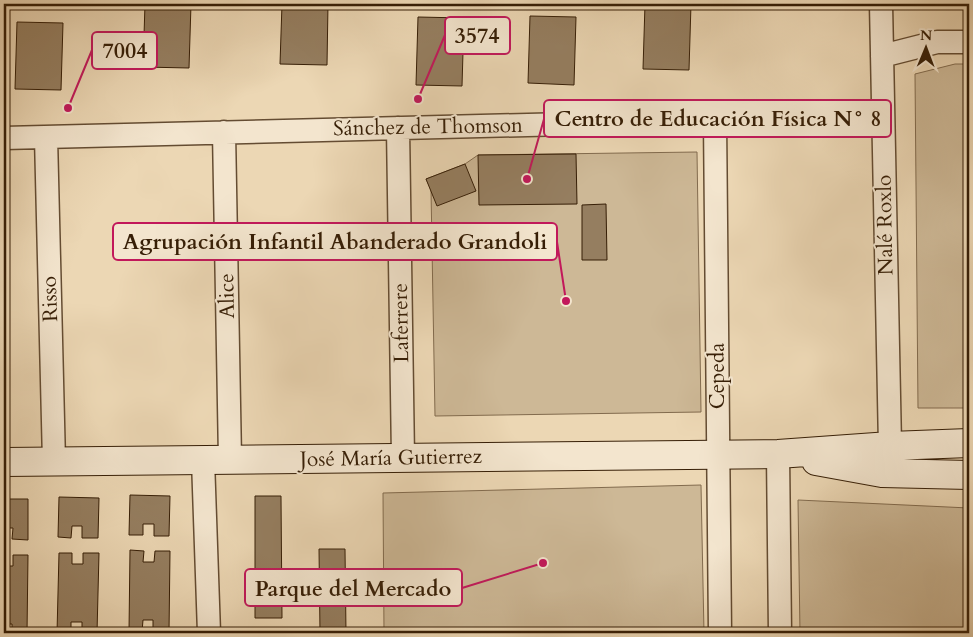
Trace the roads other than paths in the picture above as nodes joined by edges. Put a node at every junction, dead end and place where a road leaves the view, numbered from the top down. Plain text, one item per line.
1 (881, 4) edge
2 (969, 42) edge
3 (882, 56) junction
4 (883, 116) junction
5 (716, 120) junction
6 (398, 128) junction
7 (224, 132) junction
8 (46, 137) junction
9 (4, 138) edge
10 (969, 443) edge
11 (890, 446) junction
12 (717, 454) junction
13 (778, 454) junction
14 (403, 458) junction
15 (216, 460) junction
16 (4, 462) edge
17 (54, 462) junction
18 (969, 475) edge
19 (209, 633) edge
20 (720, 633) edge
21 (780, 633) edge

1 - 3 street, Nalé Roxlo
2 - 3 street
3 - 4 street, Nalé Roxlo
4 - 5 street, Sánchez de Thomson
4 - 11 street, Nalé Roxlo
5 - 6 street, Sánchez de Thomson
5 - 12 street, Cepeda
6 - 7 street, Sánchez de Thomson
6 - 14 street, Laferrere
7 - 8 street, Sánchez de Thomson
7 - 15 street, Alice
8 - 9 street, Sánchez de Thomson
8 - 17 street, Risso
10 - 11 street, José María Gutierrez
11 - 13 street, José María Gutierrez
12 - 13 street, José María Gutierrez
12 - 14 street, José María Gutierrez
12 - 20 street, Cepeda
13 - 18 street, José María Gutierrez
13 - 21 street
14 - 15 street, José María Gutierrez
15 - 17 street, José María Gutierrez
15 - 19 street, Alice
16 - 17 street, José María Gutierrez

